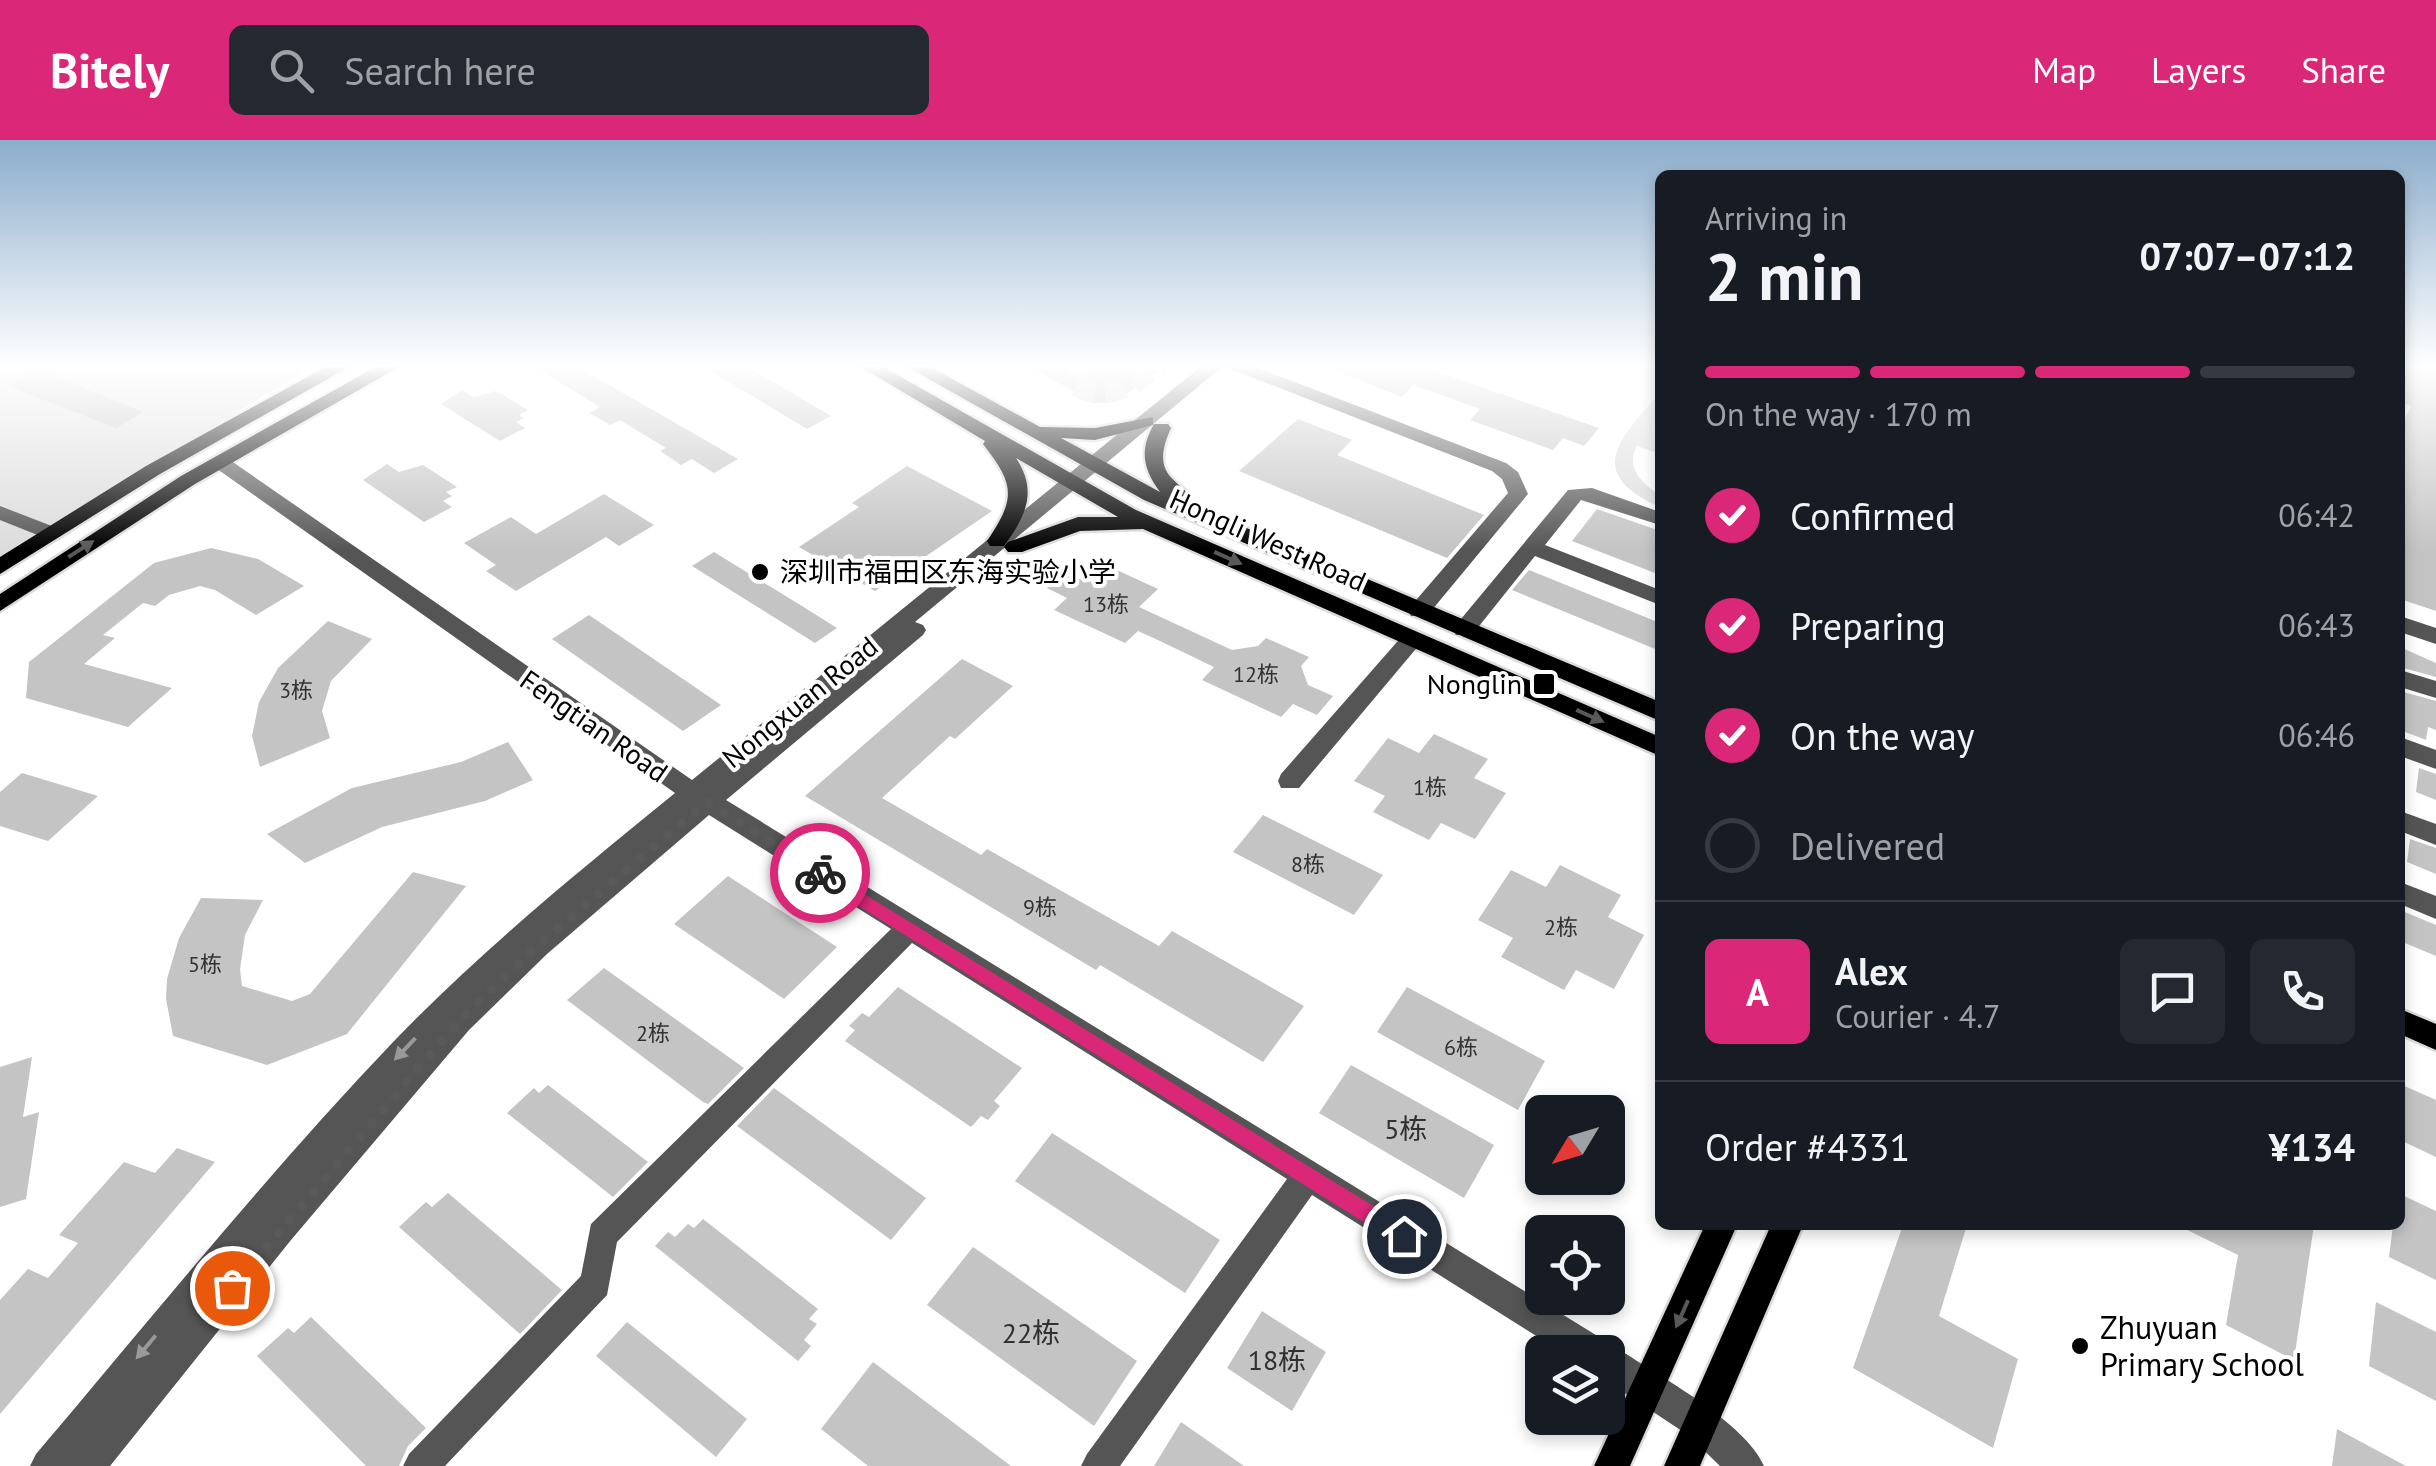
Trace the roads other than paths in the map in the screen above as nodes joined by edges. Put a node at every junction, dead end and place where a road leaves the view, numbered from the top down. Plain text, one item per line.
1 (229, 426) edge
2 (285, 426) edge
3 (1023, 426) edge
4 (1028, 426) edge
5 (1144, 426) edge
6 (1152, 426) edge
7 (1154, 426) edge
8 (1391, 426) edge
9 (975, 427) joint
10 (220, 462) junction
11 (1089, 477) junction
12 (0, 512) edge
13 (1655, 517) edge
14 (1215, 523) junction
15 (1165, 530) junction
16 (50, 533) junction
17 (1006, 544) junction
18 (1531, 547) junction
19 (0, 567) edge
20 (1655, 596) edge
21 (0, 604) edge
22 (1419, 611) junction
23 (2405, 626) edge
24 (1464, 630) junction
25 (2436, 636) edge
26 (1412, 638) junction
27 (2405, 680) edge
28 (2436, 690) edge
29 (1655, 710) edge
30 (1655, 745) edge
31 (2405, 748) edge
32 (2436, 760) edge
33 (1290, 781) dead end
34 (698, 797) junction
35 (2405, 823) edge
36 (2436, 835) edge
37 (2405, 895) edge
38 (2436, 908) edge
39 (909, 929) junction
40 (2405, 1023) edge
41 (2436, 1037) edge
42 (1307, 1176) junction
43 (1719, 1230) edge
44 (1785, 1230) edge
45 (1564, 1335) edge
46 (1625, 1373) edge
47 (1648, 1388) junction
48 (1700, 1422) junction
49 (48, 1466) edge
50 (88, 1466) edge
51 (421, 1466) edge
52 (1100, 1466) edge
53 (1612, 1466) edge
54 (1682, 1466) edge
55 (1746, 1466) edge

1 - 16 main road
2 - 10 main road
3 - 11 main road, Hongli West Road
4 - 5 main road
6 - 11 street, Nongxuan Road
7 - 14 main road
8 - 22 street
9 - 11 main road, Hongli West Road
9 - 17 main road
21 -> 10 main road
10 - 34 street, Fengtian Road
11 - 14 main road, Hongli West Road
11 - 15 main road, Hongli West Road
11 - 17 street, Nongxuan Road
12 - 16 street
13 - 18 street
14 - 22 main road, Hongli West Road
15 - 17 main road
15 -> 26 main road, Hongli West Road
16 - 19 main road
17 - 34 street, Nongxuan Road
18 - 20 street
18 - 24 street
22 - 24 main road, Hongli West Road
23 - 25 street
24 - 29 main road, Hongli West Road
26 -> 30 main road, Hongli West Road
26 - 33 street
27 - 28 street
31 - 32 street
34 - 39 street, Fengtian Road
34 -> 49 street, Nongxuan Road
34 - 50 street, Nongxuan Road
35 - 36 street
37 - 38 street
39 - 42 street, Fengtian Road
39 - 51 street
40 - 41 main road
42 - 45 street, Fengtian Road
42 - 52 street
43 -> 47 main road
44 - 48 main road
46 - 47 street
47 - 48 street
47 - 53 main road
48 - 54 main road
48 - 55 street

